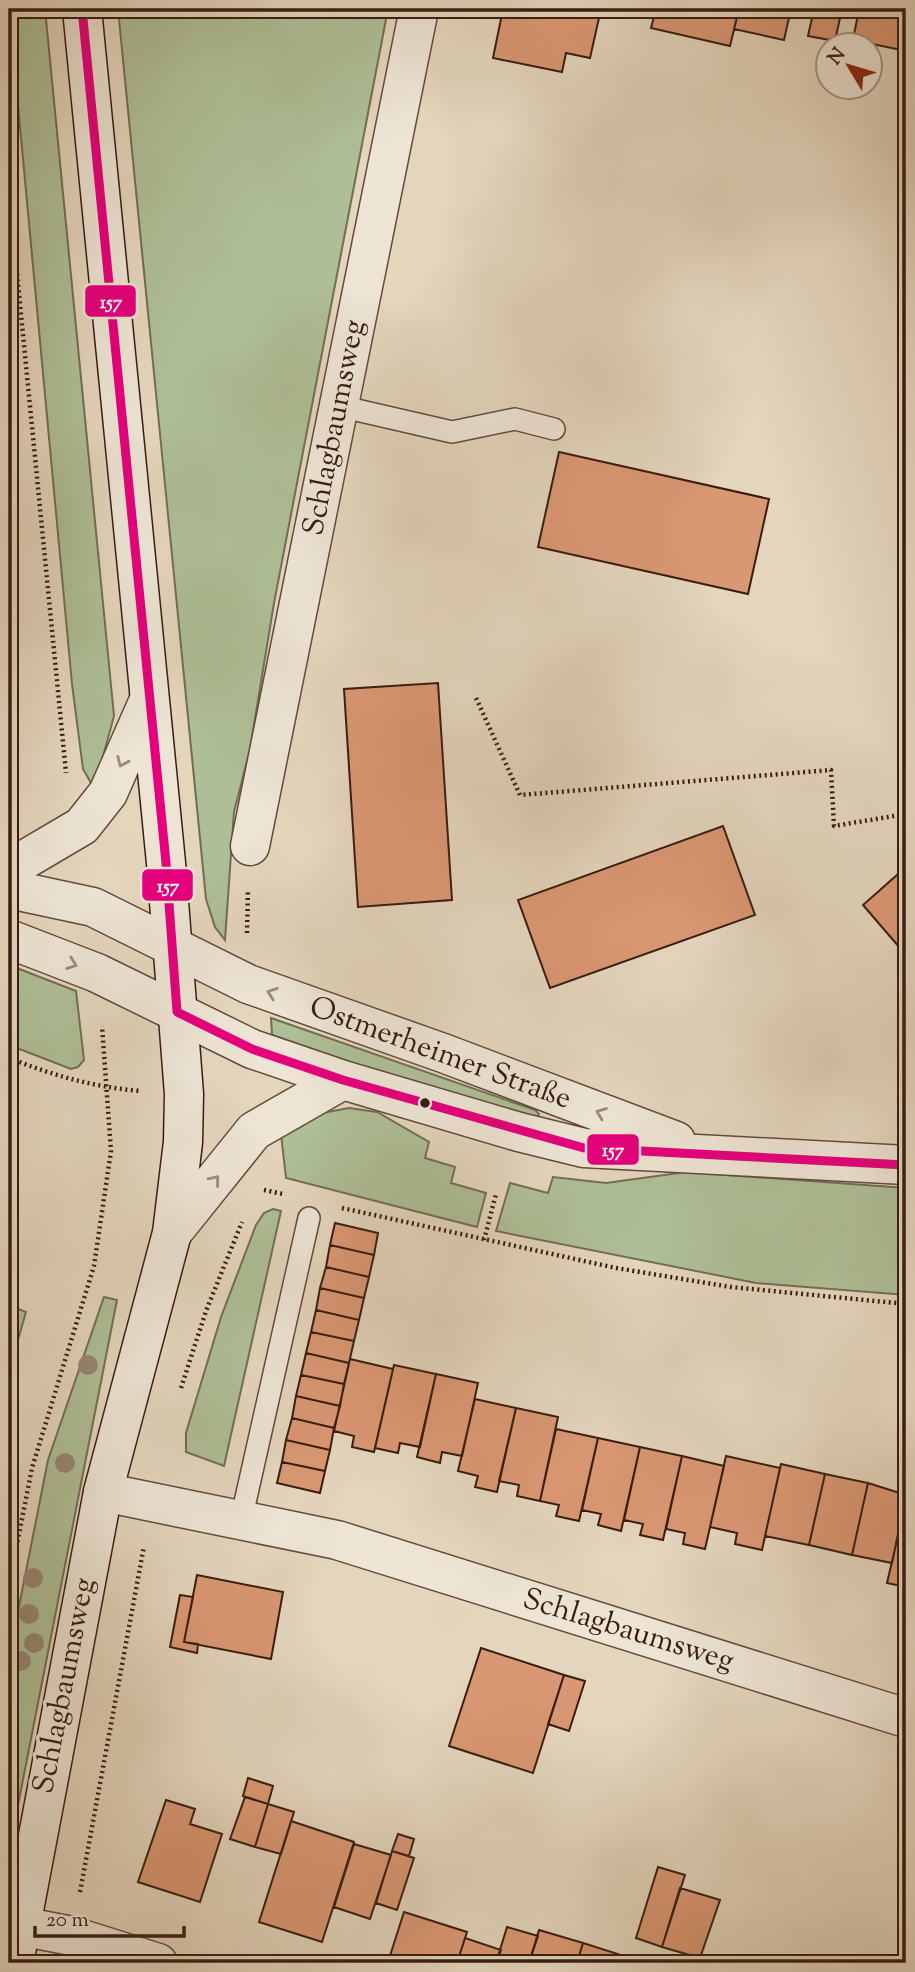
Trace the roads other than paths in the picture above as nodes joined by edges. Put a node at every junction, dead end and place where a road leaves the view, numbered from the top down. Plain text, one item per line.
1 (82, 9) edge
2 (419, 9) edge
3 (339, 406) junction
4 (554, 429) dead end
5 (149, 700) junction
6 (250, 846) dead end
7 (9, 869) edge
8 (9, 889) edge
9 (9, 939) edge
10 (172, 946) junction
11 (177, 1012) junction
12 (343, 1080) junction
13 (710, 1155) junction
14 (906, 1165) edge
15 (309, 1218) dead end
16 (172, 1233) junction
17 (103, 1492) junction
18 (241, 1520) junction
19 (906, 1718) edge
20 (20, 1926) junction
21 (14, 1963) edge
22 (158, 1963) edge

1 - 5 street, Schlagbaumsweg
2 - 3 street, Schlagbaumsweg
3 - 4 lane
3 - 6 street, Schlagbaumsweg
5 -> 7 street
5 - 10 street, Schlagbaumsweg
8 - 10 street, Ostmerheimer Straße
9 -> 11 street, Ostmerheimer Straße
10 - 11 street, Schlagbaumsweg
13 -> 10 street, Ostmerheimer Straße
11 - 12 street, Ostmerheimer Straße
11 - 16 street, Schlagbaumsweg
12 - 13 street, Ostmerheimer Straße
16 -> 12 street
13 - 14 street, Ostmerheimer Straße
15 - 18 lane
16 - 17 street, Schlagbaumsweg
17 - 18 street, Schlagbaumsweg
17 - 20 street, Schlagbaumsweg
18 - 19 street, Schlagbaumsweg
20 - 21 street, Schlagbaumsweg
20 - 22 street

